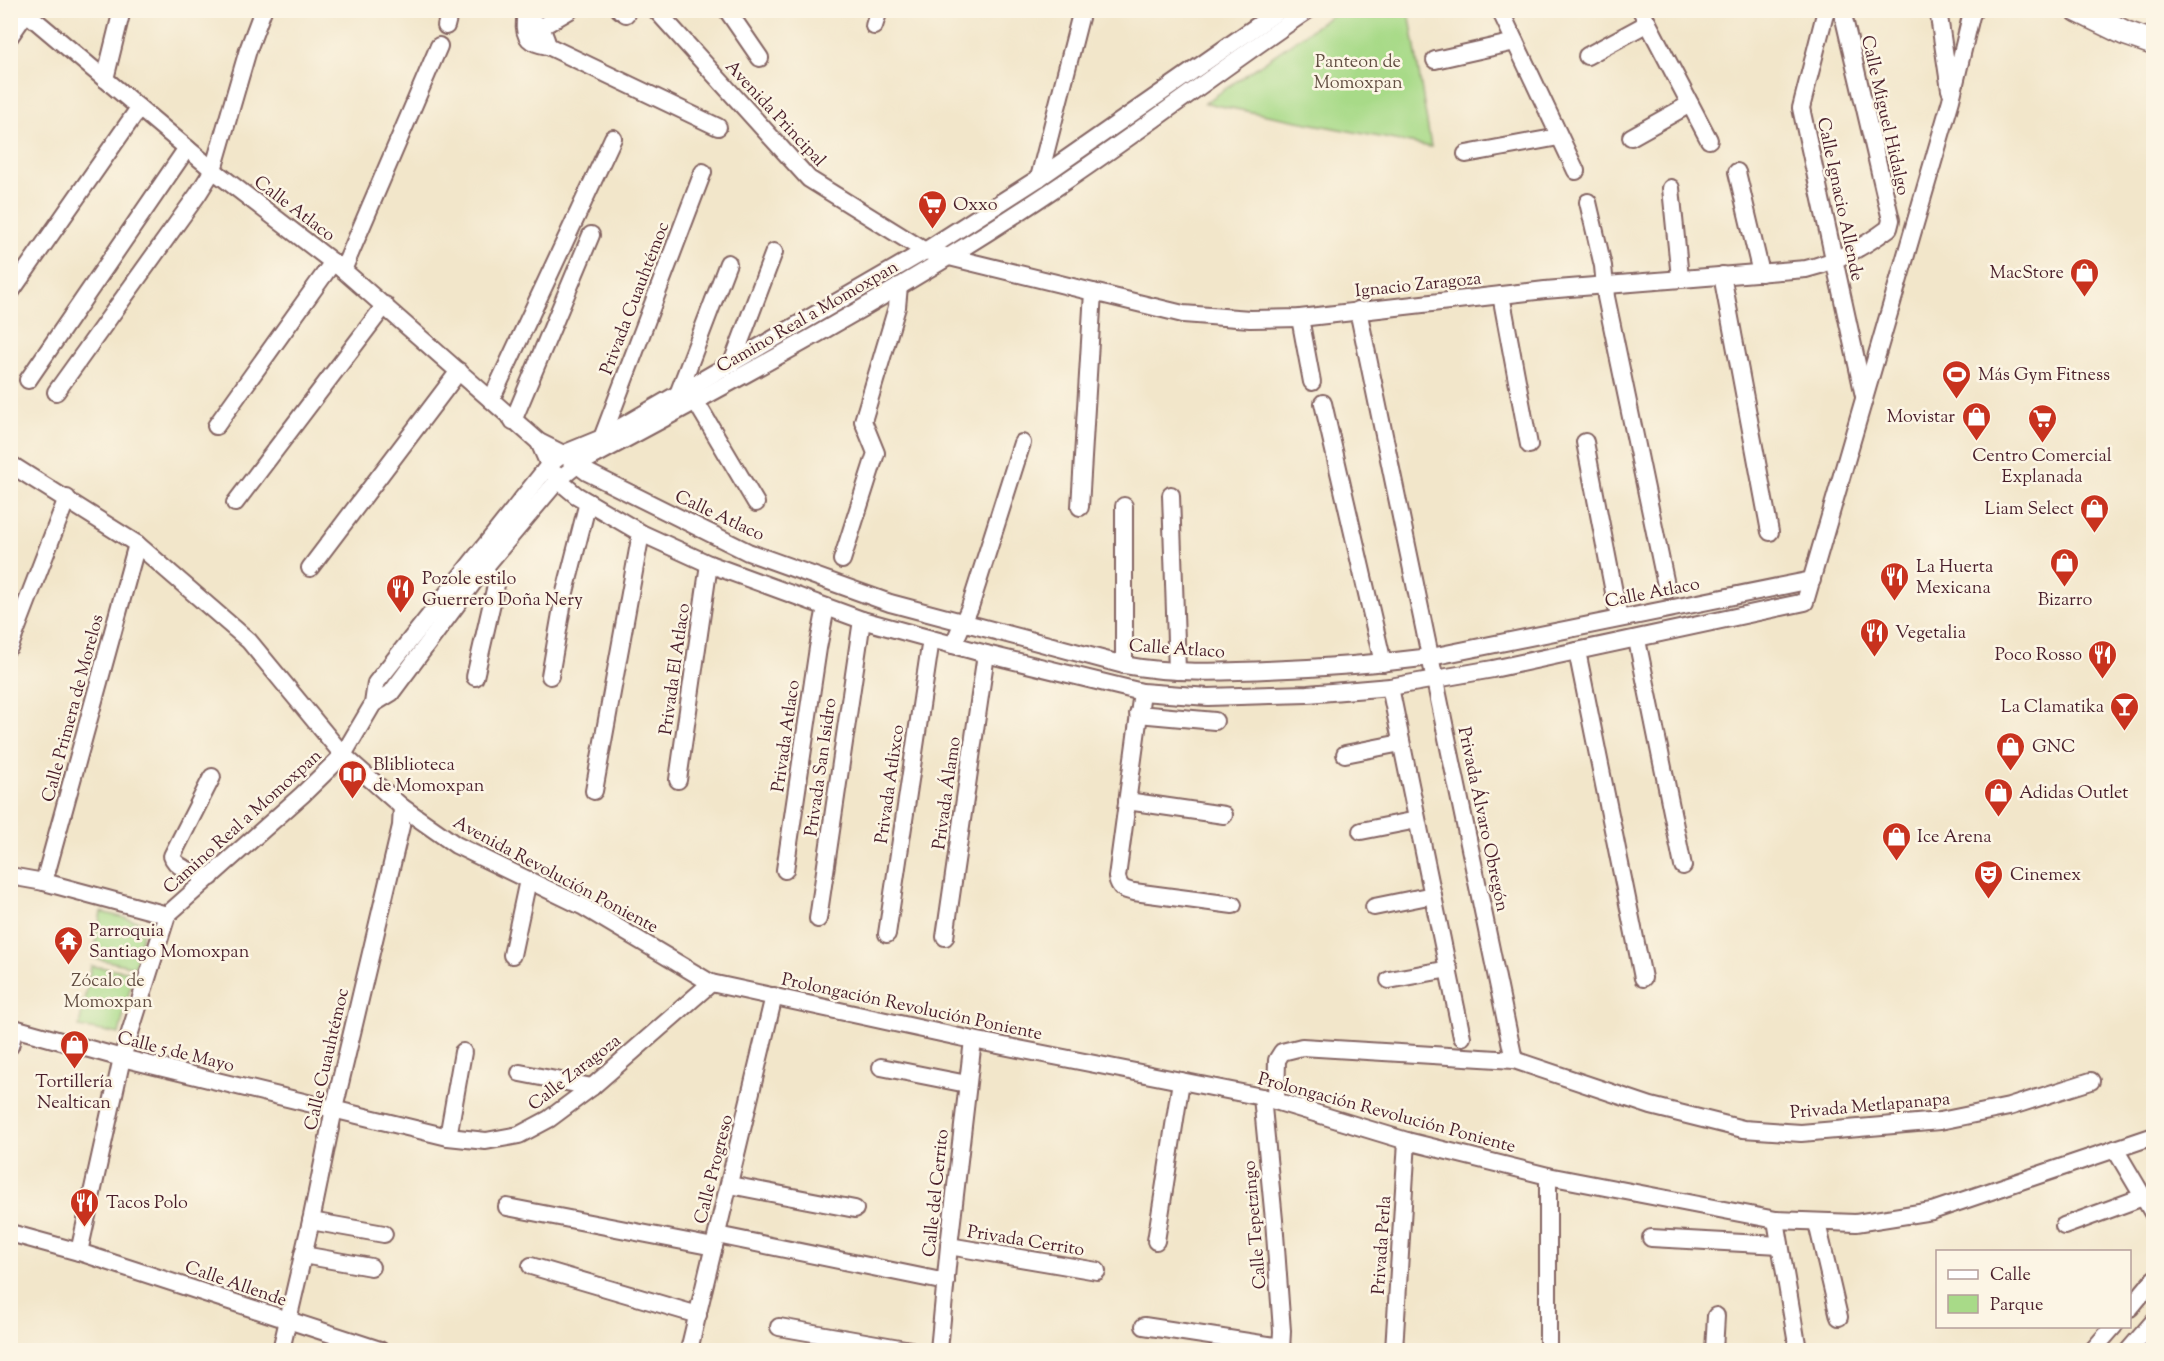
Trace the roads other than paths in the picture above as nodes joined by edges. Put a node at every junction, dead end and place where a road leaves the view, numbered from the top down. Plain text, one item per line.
1 (122, 10) edge
2 (263, 10) edge
3 (570, 10) edge
4 (656, 10) edge
5 (727, 10) edge
6 (1082, 10) edge
7 (1308, 10) edge
8 (1500, 10) edge
9 (1826, 10) edge
10 (1842, 10) edge
11 (1938, 10) edge
12 (1974, 10) edge
13 (2078, 10) edge
14 (24, 12) edge
15 (526, 15) edge
16 (1283, 15) edge
17 (1645, 17) edge
18 (541, 27) junction
19 (10, 36) edge
20 (1515, 42) junction
21 (2154, 43) edge
22 (438, 45) dead end
23 (548, 46) junction
24 (1587, 56) dead end
25 (760, 58) dead end
26 (1435, 60) dead end
27 (105, 79) junction
28 (1951, 100) junction
29 (1690, 104) junction
30 (139, 108) junction
31 (718, 127) dead end
32 (1559, 137) junction
33 (1631, 137) dead end
34 (613, 138) dead end
35 (1709, 140) dead end
36 (186, 148) junction
37 (1466, 154) dead end
38 (213, 170) junction
39 (1576, 171) dead end
40 (703, 172) dead end
41 (1737, 172) dead end
42 (1039, 178) junction
43 (1671, 188) dead end
44 (1588, 202) dead end
45 (1889, 228) joint
46 (591, 235) dead end
47 (925, 251) junction
48 (774, 252) dead end
49 (946, 257) junction
50 (1834, 261) junction
51 (728, 263) dead end
52 (338, 266) junction
53 (1761, 273) junction
54 (1722, 275) junction
55 (1680, 278) junction
56 (1604, 284) junction
57 (899, 286) junction
58 (1093, 292) junction
59 (10, 293) edge
60 (1501, 295) junction
61 (385, 305) junction
62 (1358, 310) junction
63 (1300, 318) junction
64 (459, 370) junction
65 (730, 371) junction
66 (28, 380) dead end
67 (1312, 382) dead end
68 (56, 392) dead end
69 (678, 394) junction
70 (1865, 397) junction
71 (490, 400) junction
72 (696, 402) junction
73 (1323, 403) dead end
74 (513, 421) junction
75 (216, 426) dead end
76 (602, 438) junction
77 (539, 442) junction
78 (1585, 442) dead end
79 (1022, 443) dead end
80 (1529, 445) dead end
81 (563, 454) junction
82 (10, 464) edge
83 (549, 465) junction
84 (577, 465) junction
85 (558, 480) junction
86 (1171, 495) dead end
87 (68, 498) junction
88 (588, 502) junction
89 (235, 503) dead end
90 (756, 503) dead end
91 (1124, 506) dead end
92 (1080, 507) dead end
93 (1770, 532) dead end
94 (640, 533) junction
95 (137, 544) junction
96 (748, 552) junction
97 (842, 560) dead end
98 (709, 564) junction
99 (310, 568) dead end
100 (484, 568) junction
101 (742, 575) junction
102 (1812, 580) junction
103 (1667, 590) dead end
104 (826, 607) junction
105 (1650, 612) junction
106 (1619, 618) junction
107 (862, 620) junction
108 (964, 623) junction
109 (1654, 636) junction
110 (931, 639) junction
111 (1637, 640) junction
112 (953, 645) junction
113 (10, 646) edge
114 (1577, 651) junction
115 (986, 654) junction
116 (1431, 657) junction
117 (1383, 663) junction
118 (1124, 664) junction
119 (1177, 671) junction
120 (1211, 673) junction
121 (550, 676) dead end
122 (475, 677) dead end
123 (1435, 681) junction
124 (1390, 687) junction
125 (1142, 692) junction
126 (1208, 697) junction
127 (373, 704) junction
128 (1138, 714) junction
129 (1215, 721) dead end
130 (1401, 743) junction
131 (1345, 754) dead end
132 (343, 755) junction
133 (212, 777) dead end
134 (678, 780) dead end
135 (594, 791) dead end
136 (1127, 801) junction
137 (402, 807) junction
138 (1224, 815) dead end
139 (1417, 820) junction
140 (1361, 831) dead end
141 (1683, 866) dead end
142 (785, 870) dead end
143 (10, 876) edge
144 (211, 877) junction
145 (528, 880) junction
146 (44, 882) junction
147 (1433, 896) junction
148 (1233, 905) dead end
149 (1374, 907) dead end
150 (167, 915) junction
151 (818, 919) dead end
152 (887, 934) dead end
153 (945, 937) dead end
154 (512, 955) dead end
155 (1449, 969) junction
156 (1643, 978) dead end
157 (1389, 980) dead end
158 (711, 984) junction
159 (774, 996) junction
160 (13, 1027) edge
161 (1462, 1037) dead end
162 (973, 1040) junction
163 (10, 1046) edge
164 (463, 1052) dead end
165 (122, 1058) junction
166 (1514, 1060) junction
167 (881, 1067) dead end
168 (520, 1073) dead end
169 (1181, 1081) junction
170 (2091, 1081) dead end
171 (967, 1084) junction
172 (592, 1087) junction
173 (1269, 1099) junction
174 (334, 1109) junction
175 (2154, 1136) edge
176 (447, 1137) junction
177 (1407, 1142) junction
178 (2115, 1149) junction
179 (1548, 1176) junction
180 (730, 1185) junction
181 (2143, 1197) junction
182 (507, 1207) dead end
183 (855, 1209) dead end
184 (2154, 1215) edge
185 (1776, 1220) junction
186 (311, 1221) junction
187 (1817, 1223) junction
188 (2064, 1226) dead end
189 (10, 1233) edge
190 (384, 1234) dead end
191 (1651, 1238) dead end
192 (716, 1241) junction
193 (1156, 1241) dead end
194 (1780, 1245) junction
195 (949, 1246) junction
196 (79, 1252) junction
197 (303, 1255) junction
198 (531, 1266) dead end
199 (370, 1267) dead end
200 (1097, 1271) dead end
201 (2154, 1279) edge
202 (945, 1282) junction
203 (2131, 1307) edge
204 (698, 1315) junction
205 (1716, 1316) dead end
206 (1839, 1317) dead end
207 (287, 1321) junction
208 (2154, 1321) edge
209 (1144, 1326) dead end
210 (779, 1327) dead end
211 (2112, 1328) edge
212 (1281, 1349) edge
213 (281, 1350) edge
214 (375, 1350) edge
215 (689, 1350) edge
216 (911, 1350) edge
217 (939, 1350) edge
218 (1394, 1350) edge
219 (1548, 1350) edge
220 (1714, 1350) edge
221 (1798, 1350) edge
222 (2093, 1350) edge
223 (2129, 1350) edge

1 - 27 street
2 - 38 street
3 - 18 street
4 - 47 street, Avenida Principal
5 - 25 street
6 - 42 street
7 - 16 street, Camino Real a Momoxpan
8 - 20 street
9 - 50 street, Calle Ignacio Allende
10 - 45 street, Calle Miguel Hidalgo
11 - 28 street
12 - 28 street
13 - 21 highway
14 - 19 street
14 - 27 street, Calle Atlaco
15 - 18 street
15 - 23 street
16 - 42 street, Camino Real a Momoxpan
16 - 49 street, Camino Real a Momoxpan
17 - 24 street
17 - 29 street
18 - 23 street
20 - 26 street
20 - 32 street
22 - 52 street
23 - 31 street
27 - 30 street, Calle Atlaco
28 - 70 street
29 - 33 street
29 - 35 street
30 - 36 street, Calle Atlaco
30 - 59 street
32 - 37 street
32 - 39 street
34 - 71 street
36 - 38 street, Calle Atlaco
36 - 66 street
38 - 52 street, Calle Atlaco
38 - 68 street
40 - 76 street, Privada Cuauhtémoc
41 - 53 street
42 - 47 street, Camino Real a Momoxpan
43 - 55 street
44 - 56 street
45 - 50 street, Ignacio Zaragoza
46 - 74 street
47 - 49 street, Avenida Principal
47 - 65 street, Camino Real a Momoxpan
48 - 65 street
49 - 57 street, Camino Real a Momoxpan
49 - 58 street, Ignacio Zaragoza
50 - 53 street, Ignacio Zaragoza
50 - 70 street, Calle Ignacio Allende
51 - 69 street
52 - 61 street, Calle Atlaco
52 - 75 street
53 - 54 street, Ignacio Zaragoza
54 - 55 street, Ignacio Zaragoza
54 - 93 street
55 - 56 street, Ignacio Zaragoza
56 - 60 street, Ignacio Zaragoza
56 - 103 street
57 - 65 street, Camino Real a Momoxpan
57 - 97 street
58 - 63 street, Ignacio Zaragoza
58 - 92 street
60 - 62 street, Ignacio Zaragoza
60 - 80 street
61 - 64 street, Calle Atlaco
61 - 89 street
62 - 63 street, Ignacio Zaragoza
62 - 116 street, Privada Álvaro Obregón
63 - 67 street
64 - 71 street, Calle Atlaco
64 - 99 street
65 - 69 street, Camino Real a Momoxpan
65 - 72 street, Camino Real a Momoxpan
69 - 76 street, Camino Real a Momoxpan
70 - 102 street
71 - 74 street, Calle Atlaco
72 - 84 street, Camino Real a Momoxpan
72 - 90 street
73 - 117 street
74 - 77 street, Calle Atlaco
76 - 81 street, Camino Real a Momoxpan
77 - 81 street, Calle Atlaco
77 - 83 street, Calle Atlaco
78 - 106 street
79 - 108 street
81 - 83 street, Camino Real a Momoxpan
81 - 84 street, Calle Atlaco
82 - 87 street, Avenida Revolución Poniente
83 - 85 street, Calle Atlaco
83 - 127 street, Camino Real a Momoxpan
84 - 85 street, Camino Real a Momoxpan
84 - 96 street, Calle Atlaco
85 - 88 street, Calle Atlaco
85 - 100 street, Camino Real a Momoxpan
86 - 119 street
87 - 95 street, Avenida Revolución Poniente
87 - 113 street
88 - 94 street, Calle Atlaco
88 - 121 street
91 - 118 street
94 - 98 street, Calle Atlaco
94 - 135 street
95 - 132 street, Avenida Revolución Poniente
95 - 146 street, Calle Primera de Morelos
96 - 101 street
96 - 108 street, Calle Atlaco
98 - 101 street, Calle Atlaco
98 - 134 street, Privada El Atlaco
100 - 122 street
100 - 127 street, Camino Real a Momoxpan
101 - 104 street, Calle Atlaco
102 - 105 street, Calle Atlaco
102 - 109 street, Calle Atlaco
104 - 107 street, Calle Atlaco
104 - 142 street, Privada Atlaco
105 - 106 street, Calle Atlaco
105 - 109 street
106 - 116 street, Calle Atlaco
107 - 110 street, Calle Atlaco
107 - 151 street, Privada San Isidro
108 - 112 street
108 - 118 street, Calle Atlaco
109 - 111 street, Calle Atlaco
110 - 112 street, Calle Atlaco
110 - 152 street, Privada Atlixco
111 - 114 street, Calle Atlaco
111 - 141 street
112 - 115 street, Calle Atlaco
114 - 123 street, Calle Atlaco
114 - 156 street
115 - 125 street, Calle Atlaco
115 - 153 street, Privada Álamo
116 - 117 street, Calle Atlaco
116 - 123 street, Privada Álvaro Obregón
117 - 120 street, Calle Atlaco
118 - 119 street, Calle Atlaco
119 - 120 street, Calle Atlaco
120 - 126 street
123 - 124 street, Calle Atlaco
123 - 166 street, Privada Álvaro Obregón
124 - 126 street, Calle Atlaco
124 - 130 street
125 - 126 street, Calle Atlaco
125 - 128 street
127 - 132 street, Camino Real a Momoxpan
128 - 129 street
128 - 136 street
130 - 131 street
130 - 139 street
132 - 137 street, Avenida Revolución Poniente
132 - 144 street, Camino Real a Momoxpan
133 - 144 street
136 - 138 street
136 - 148 street
137 - 145 street, Avenida Revolución Poniente
137 - 174 street, Calle Cuauhtémoc
139 - 140 street
139 - 147 street
143 - 146 street
144 - 150 street, Camino Real a Momoxpan
145 - 154 street
145 - 158 street, Avenida Revolución Poniente
146 - 150 street
147 - 149 street
147 - 155 street
150 - 165 street, Camino Real a Momoxpan
155 - 157 street
155 - 161 street
158 - 159 street, Prolongación Revolución Poniente
158 - 172 street, Calle Zaragoza
159 - 162 street, Prolongación Revolución Poniente
159 - 180 street, Calle Progreso
160 - 163 street
160 - 165 street, Calle 5 de Mayo
162 - 169 street, Prolongación Revolución Poniente
162 - 171 street, Calle del Cerrito
164 - 176 street
165 - 174 street, Calle 5 de Mayo
165 - 196 street, Camino Real a Momoxpan
166 - 170 street, Privada Metlapanapa
166 - 173 street
167 - 171 street
168 - 172 street
169 - 173 street, Prolongación Revolución Poniente
169 - 193 street
171 - 195 street, Calle del Cerrito
172 - 176 street, Calle Zaragoza
173 - 177 street, Prolongación Revolución Poniente
173 - 212 street, Calle Tepetzingo
174 - 176 street, Calle Zaragoza
174 - 186 street, Calle Cuauhtémoc
175 - 178 street, Prolongación Revolución Poniente
177 - 179 street, Prolongación Revolución Poniente
177 - 218 street, Privada Perla
178 - 181 street
178 - 187 street, Prolongación Revolución Poniente
179 - 185 street, Prolongación Revolución Poniente
179 - 219 street
180 - 183 street
180 - 192 street, Calle Progreso
181 - 184 street
181 - 188 street
182 - 192 street
185 - 187 street, Prolongación Revolución Poniente
185 - 194 street
186 - 190 street
186 - 197 street, Calle Cuauhtémoc
187 - 206 street
189 - 196 street
191 - 194 street
192 - 202 street
192 - 204 street, Calle Progreso
194 - 221 street
195 - 200 street, Privada Cerrito
195 - 202 street, Calle del Cerrito
196 - 207 street, Calle Allende
197 - 199 street
197 - 207 street, Calle Cuauhtémoc
198 - 204 street
201 - 203 street
202 - 217 street, Calle del Cerrito
204 - 215 street, Calle Progreso
205 - 220 street
207 - 213 street, Calle Cuauhtémoc
207 - 214 street, Calle Allende
208 - 223 street
209 - 212 street
210 - 216 street
211 - 222 street

